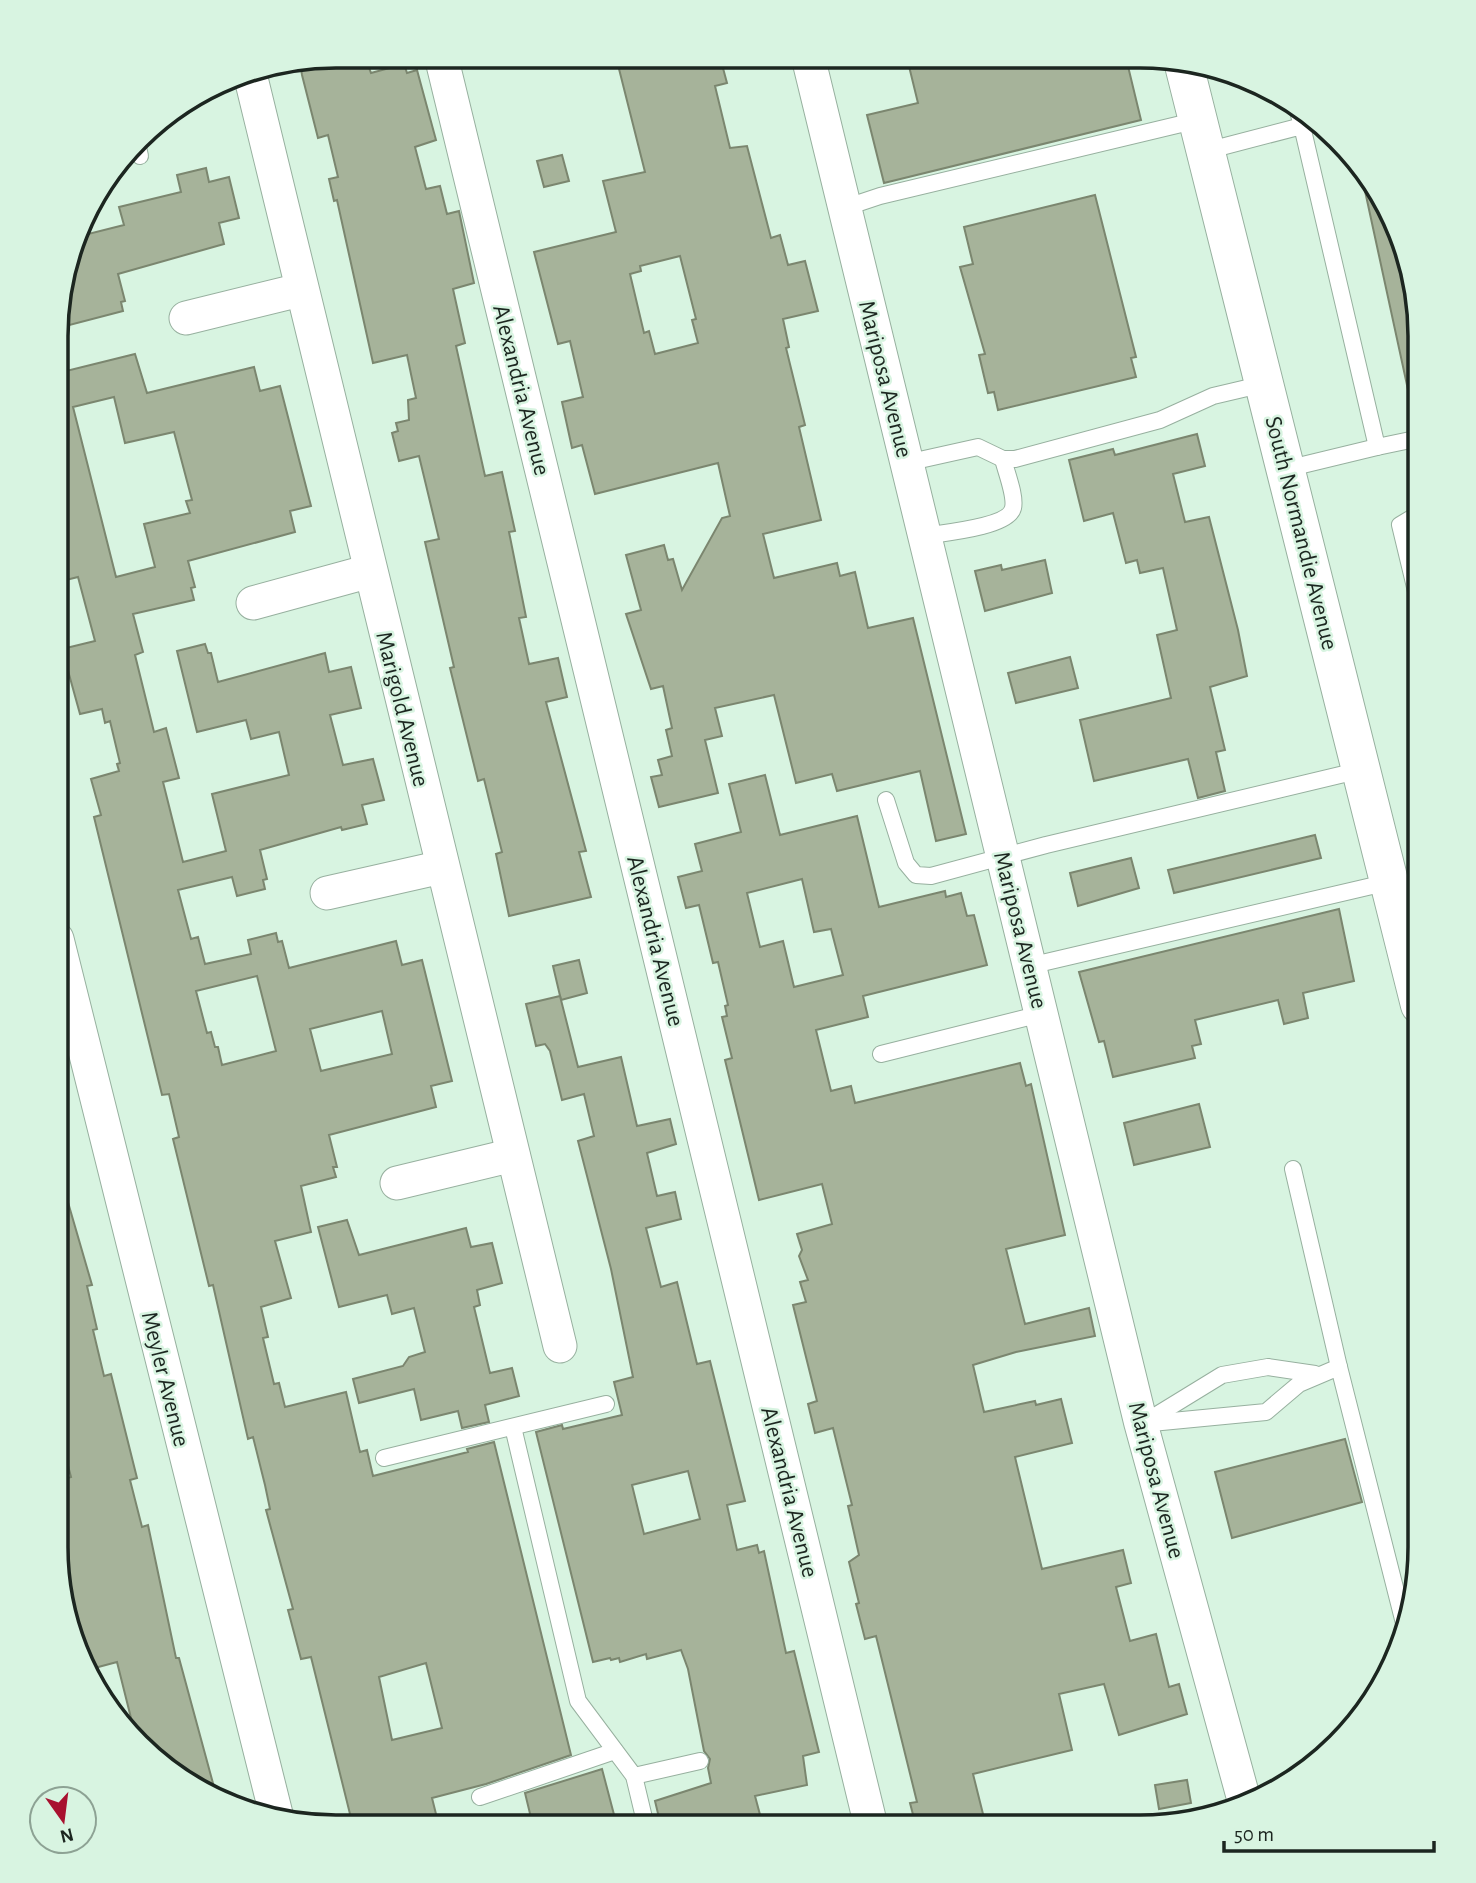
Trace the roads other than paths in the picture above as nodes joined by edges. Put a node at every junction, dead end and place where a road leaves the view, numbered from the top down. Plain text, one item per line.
1 (444, 68) edge
2 (811, 68) edge
3 (1186, 72) edge
4 (252, 82) edge
5 (1305, 125) edge
6 (1309, 129) edge
7 (1202, 136) junction
8 (845, 208) junction
9 (300, 290) junction
10 (186, 318) dead end
11 (1264, 384) junction
12 (1408, 441) edge
13 (1377, 447) junction
14 (1003, 459) junction
15 (906, 463) junction
16 (1286, 469) junction
17 (1408, 520) edge
18 (924, 536) junction
19 (1408, 558) edge
20 (370, 571) junction
21 (253, 603) dead end
22 (1361, 770) junction
23 (886, 800) dead end
24 (1002, 856) junction
25 (442, 867) junction
26 (1390, 882) junction
27 (327, 893) dead end
28 (1408, 929) edge
29 (1030, 966) junction
30 (68, 1014) edge
31 (1041, 1014) junction
32 (881, 1054) dead end
33 (513, 1155) junction
34 (1293, 1169) dead end
35 (397, 1183) dead end
36 (560, 1346) dead end
37 (1339, 1367) junction
38 (1315, 1374) junction
39 (606, 1404) dead end
40 (1141, 1424) junction
41 (513, 1427) junction
42 (384, 1458) dead end
43 (1401, 1609) edge
44 (615, 1751) junction
45 (700, 1761) dead end
46 (634, 1776) junction
47 (1242, 1794) edge
48 (480, 1797) dead end
49 (273, 1807) edge
50 (643, 1815) edge
51 (868, 1815) edge

1 - 51 street, Alexandria Avenue
2 - 8 street, Mariposa Avenue
3 - 7 main road, South Normandie Avenue
4 - 9 street, Marigold Avenue
5 - 7 lane
6 - 13 lane
7 - 8 lane
7 - 11 main road, South Normandie Avenue
8 - 15 street, Mariposa Avenue
9 - 10 street
9 - 20 street, Marigold Avenue
11 - 14 lane
11 - 16 main road, South Normandie Avenue
12 - 13 lane
13 - 16 lane
14 - 15 lane
14 - 18 lane
15 - 18 street, Mariposa Avenue
16 - 22 main road, South Normandie Avenue
17 - 19 lane
18 - 24 street, Mariposa Avenue
20 - 21 street
20 - 25 street, Marigold Avenue
22 - 24 lane
22 - 26 main road, South Normandie Avenue
23 - 24 lane
24 - 29 street, Mariposa Avenue
25 - 27 street
25 - 33 street, Marigold Avenue
26 - 28 main road, South Normandie Avenue
26 - 29 lane
29 - 31 street, Mariposa Avenue
30 - 49 street, Meyler Avenue
31 - 32 lane
31 - 40 street, Mariposa Avenue
33 - 35 street
33 - 36 street, Marigold Avenue
34 - 37 lane
37 - 38 lane
37 - 43 lane
38 - 40 lane
38 - 40 lane
39 - 41 lane
40 - 47 street, Mariposa Avenue
41 - 42 lane
41 - 44 lane
44 - 46 lane
44 - 48 lane
45 - 46 lane
46 - 50 lane

